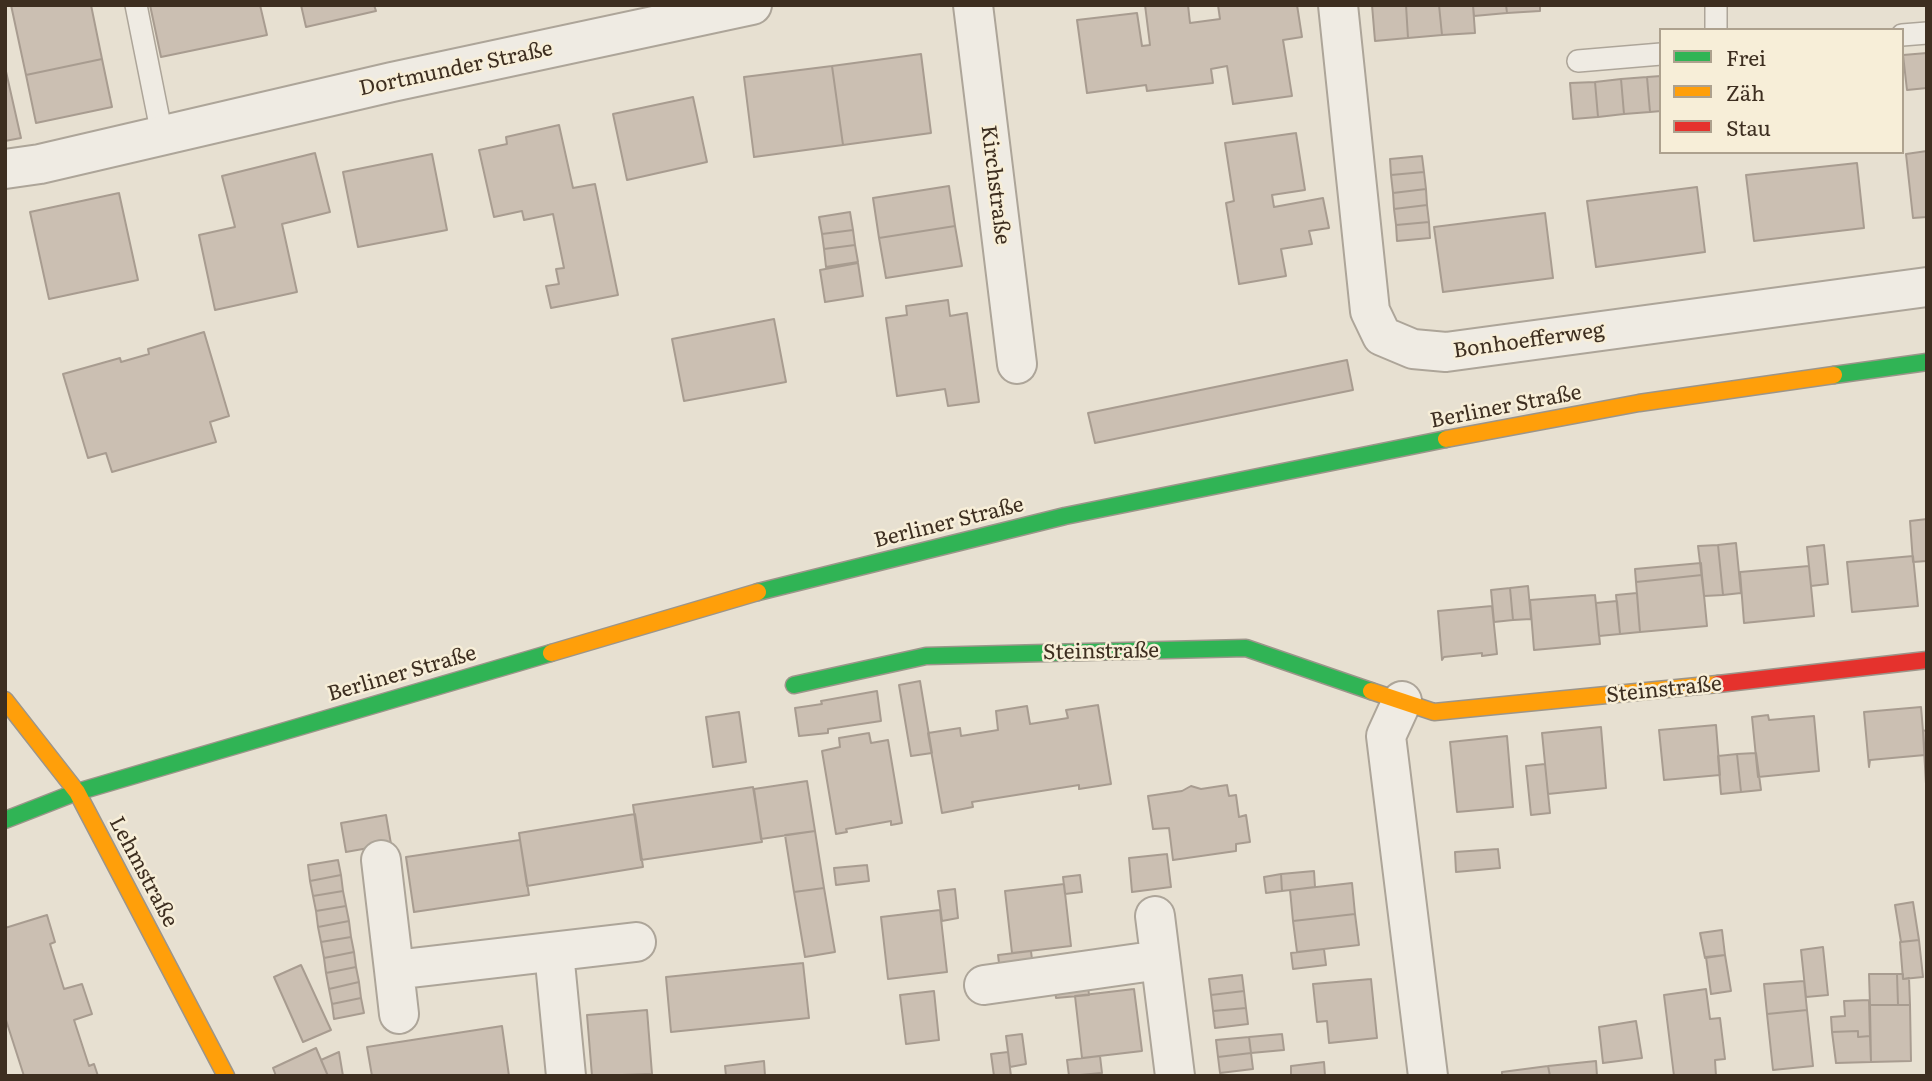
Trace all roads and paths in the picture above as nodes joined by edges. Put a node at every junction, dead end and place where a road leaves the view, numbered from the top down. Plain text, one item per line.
1 (136, 5) edge
2 (752, 5) edge
3 (972, 5) edge
4 (1338, 5) edge
5 (1716, 5) edge
6 (1716, 28) edge
7 (1927, 33) edge
8 (1904, 35) edge
9 (1659, 54) edge
10 (1578, 61) dead end
11 (162, 135) junction
12 (5, 169) edge
13 (1927, 287) edge
14 (1927, 362) edge
15 (1017, 364) dead end
16 (1927, 660) edge
17 (794, 685) dead end
18 (5, 700) edge
19 (1402, 701) junction
20 (77, 792) junction
21 (5, 820) edge
22 (381, 860) dead end
23 (1155, 916) dead end
24 (636, 942) dead end
25 (554, 952) junction
26 (1160, 960) junction
27 (394, 970) junction
28 (984, 985) dead end
29 (399, 1014) dead end
30 (226, 1076) edge
31 (566, 1076) edge
32 (1175, 1076) edge
33 (1429, 1076) edge

1 - 11 lane
2 - 11 street, Dortmunder Straße
3 - 15 street, Kirchstraße
4 - 13 street, Bonhoefferweg
5 - 6 lane
7 - 8 lane
9 - 10 lane
11 - 12 street, Dortmunder Straße
14 - 20 main road, Berliner Straße
16 - 19 main road, Steinstraße
17 - 19 main road, Steinstraße
18 - 20 main road, Lehmstraße
19 - 33 street
20 - 21 main road, Berliner Straße
20 - 30 main road, Lehmstraße
22 - 27 street
23 - 26 street
24 - 25 street
25 - 27 street
25 - 31 street
26 - 28 street
26 - 32 street
27 - 29 street

